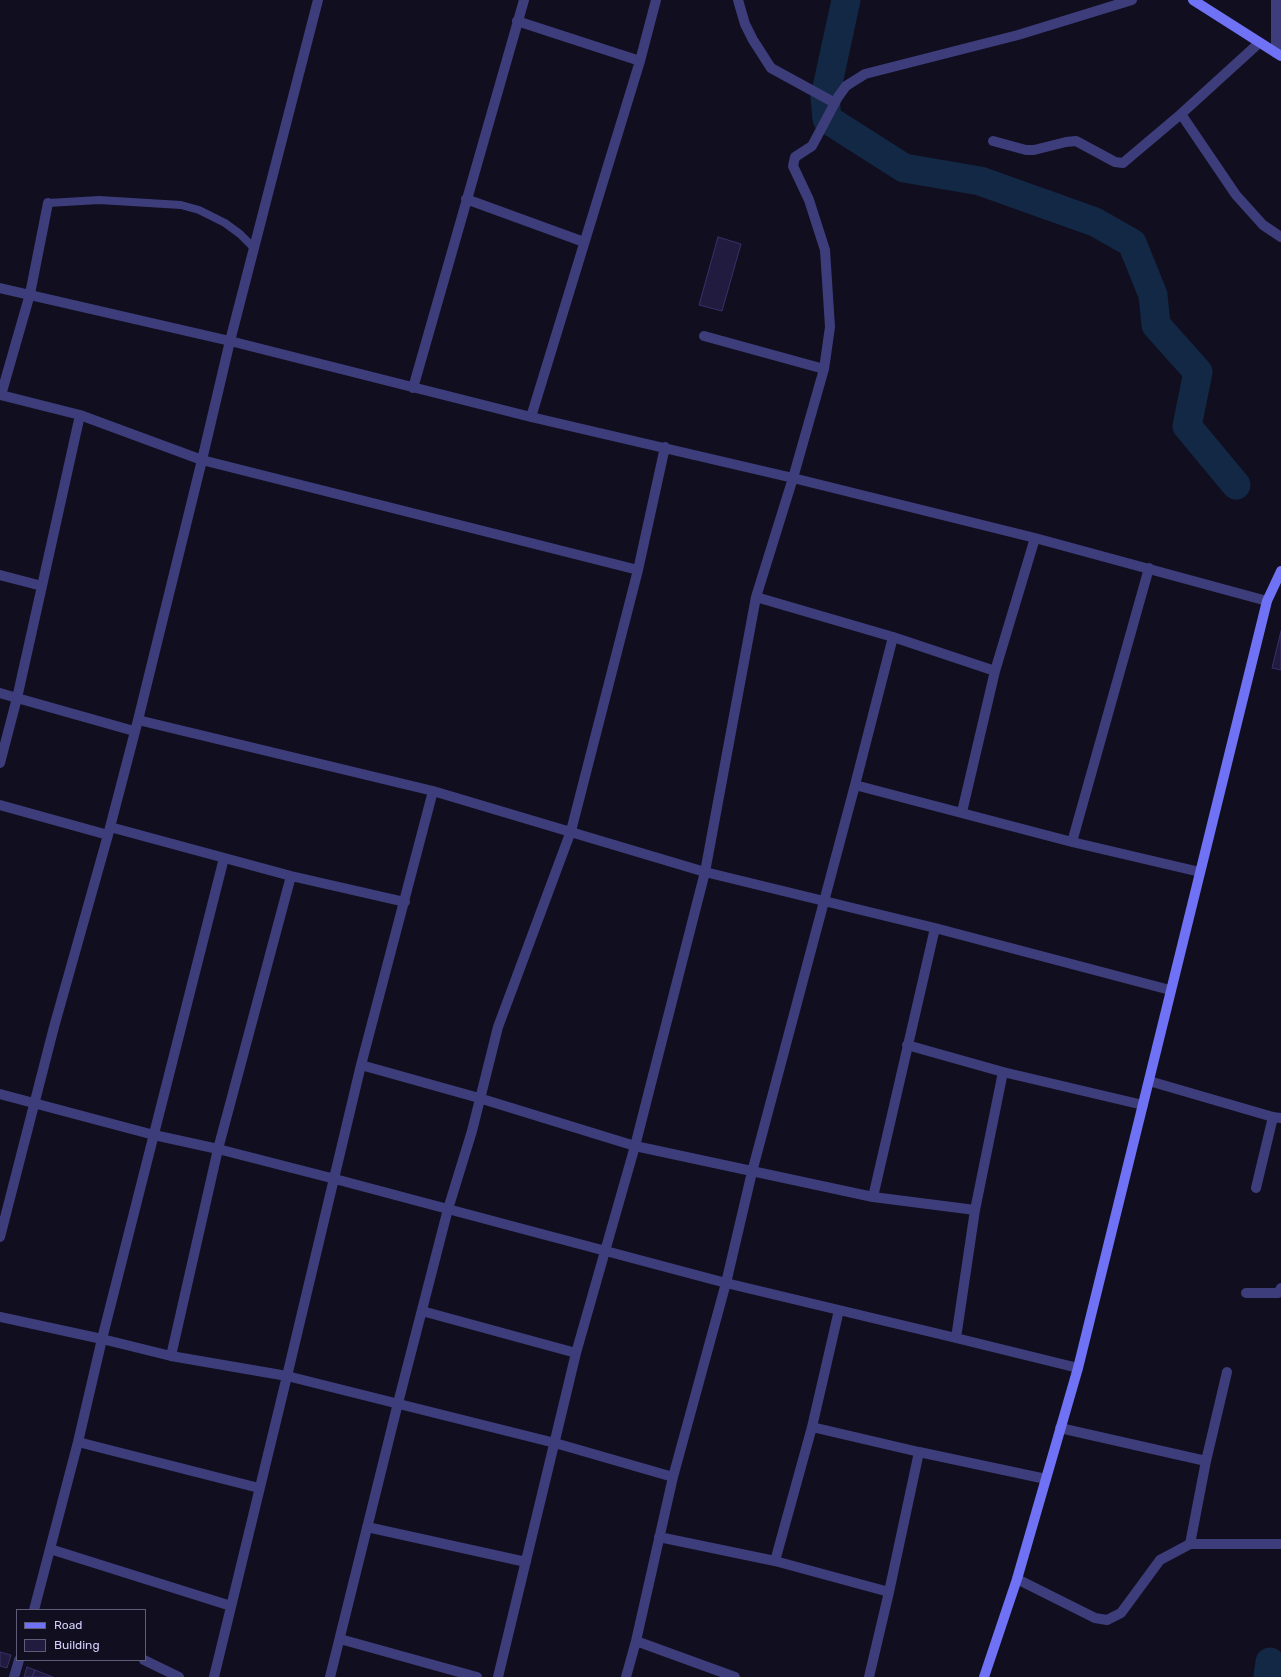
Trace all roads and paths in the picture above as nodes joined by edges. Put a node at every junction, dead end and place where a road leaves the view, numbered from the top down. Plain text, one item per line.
1 (318, 0) edge
2 (524, 0) edge
3 (656, 0) edge
4 (738, 0) edge
5 (1132, 0) edge
6 (1193, 0) edge
7 (1276, 0) edge
8 (517, 21) junction
9 (1259, 43) junction
10 (1278, 55) edge
11 (640, 61) junction
12 (835, 103) junction
13 (1181, 114) junction
14 (993, 141) dead end
15 (466, 199) junction
16 (48, 204) joint
17 (1281, 237) edge
18 (584, 242) junction
19 (254, 248) junction
20 (0, 288) edge
21 (30, 294) junction
22 (704, 336) dead end
23 (230, 341) junction
24 (824, 369) junction
25 (413, 388) junction
26 (1, 398) edge
27 (80, 415) junction
28 (531, 418) junction
29 (665, 447) junction
30 (202, 460) junction
31 (793, 478) junction
32 (1035, 538) junction
33 (1148, 568) junction
34 (638, 570) junction
35 (1281, 570) edge
36 (0, 575) edge
37 (42, 586) junction
38 (756, 597) junction
39 (1267, 601) junction
40 (893, 637) junction
41 (995, 671) junction
42 (0, 693) edge
43 (17, 698) junction
44 (138, 720) junction
45 (134, 731) junction
46 (0, 763) edge
47 (855, 785) junction
48 (433, 791) junction
49 (0, 805) edge
50 (962, 812) junction
51 (109, 831) junction
52 (571, 831) junction
53 (1072, 842) junction
54 (224, 858) junction
55 (705, 872) junction
56 (1200, 872) junction
57 (291, 876) junction
58 (824, 901) junction
59 (405, 902) junction
60 (935, 928) junction
61 (1170, 990) junction
62 (907, 1045) junction
63 (361, 1065) junction
64 (1003, 1072) junction
65 (1149, 1081) junction
66 (0, 1094) edge
67 (479, 1098) junction
68 (34, 1103) junction
69 (1143, 1105) junction
70 (1277, 1118) edge
71 (154, 1135) junction
72 (635, 1146) junction
73 (218, 1149) junction
74 (752, 1172) junction
75 (335, 1179) junction
76 (1256, 1188) dead end
77 (873, 1197) junction
78 (448, 1209) junction
79 (975, 1210) junction
80 (0, 1237) edge
81 (606, 1250) junction
82 (726, 1283) junction
83 (1281, 1288) edge
84 (1246, 1293) dead end
85 (839, 1310) junction
86 (422, 1311) junction
87 (0, 1317) edge
88 (956, 1338) junction
89 (102, 1339) junction
90 (576, 1352) junction
91 (171, 1356) junction
92 (1078, 1368) junction
93 (1227, 1372) dead end
94 (287, 1376) junction
95 (398, 1403) junction
96 (812, 1427) junction
97 (1060, 1428) junction
98 (78, 1442) junction
99 (555, 1443) junction
100 (919, 1452) junction
101 (1206, 1461) junction
102 (673, 1477) junction
103 (1046, 1479) junction
104 (259, 1488) junction
105 (367, 1527) junction
106 (659, 1537) junction
107 (1190, 1544) junction
108 (1281, 1544) edge
109 (50, 1549) junction
110 (775, 1561) junction
111 (526, 1562) junction
112 (1017, 1579) junction
113 (890, 1592) junction
114 (231, 1606) junction
115 (36, 1609) edge
116 (340, 1639) junction
117 (636, 1641) junction
118 (19, 1661) edge
119 (146, 1661) edge
120 (14, 1677) edge
121 (179, 1677) edge
122 (214, 1677) edge
123 (330, 1677) edge
124 (477, 1677) edge
125 (498, 1677) edge
126 (626, 1677) edge
127 (735, 1677) edge
128 (869, 1677) edge
129 (984, 1677) edge

1 - 19 street
2 - 8 street
3 - 11 street
4 - 12 street
5 - 12 street
6 - 9 street
7 - 10 street
8 - 11 street
8 - 15 street
9 - 10 street
9 - 13 street
11 - 18 street
12 - 24 street
13 - 14 street
13 - 17 street
15 - 18 street
15 - 25 street
16 - 19 lane
16 - 21 street
18 - 28 street
19 - 23 street
20 - 21 street
21 - 23 street
21 - 26 street
22 - 24 street
23 - 25 street
23 - 30 street
24 - 31 street
25 - 28 street
26 - 27 street
27 - 30 street
27 - 37 street
28 - 29 street
29 - 31 street
29 - 34 street
30 - 34 street
30 - 44 street
31 - 32 street
31 - 38 street
32 - 33 street
32 - 41 street
33 - 39 street
33 - 53 street
34 - 52 street
35 - 39 street
36 - 37 street
37 - 43 street
38 - 40 street
38 - 55 street
39 - 56 street
40 - 41 street
40 - 47 street
41 - 50 street
42 - 43 street
43 - 45 street
43 - 46 street
44 - 45 street
44 - 48 street
45 - 51 street
47 - 50 street
47 - 58 street
48 - 52 street
48 - 59 street
49 - 51 street
50 - 53 street
51 - 54 street
51 - 68 street
52 - 55 street
52 - 67 street
53 - 56 street
54 - 57 street
54 - 71 street
55 - 58 street
55 - 72 street
56 - 61 street
57 - 59 street
57 - 73 street
58 - 60 street
58 - 74 street
59 - 63 street
60 - 61 street
60 - 62 street
61 - 65 street
62 - 64 street
62 - 77 street
63 - 67 street
63 - 75 street
64 - 69 street
64 - 79 street
65 - 69 street
65 - 70 street
66 - 68 street
67 - 72 street
67 - 78 street
68 - 71 street
68 - 80 street
69 - 92 street
70 - 76 street
71 - 73 street
71 - 89 street
72 - 74 street
72 - 81 street
73 - 75 street
73 - 91 street
74 - 77 street
74 - 82 street
75 - 78 street
75 - 94 street
77 - 79 street
78 - 81 street
78 - 86 street
79 - 88 street
81 - 82 street
81 - 90 street
82 - 85 street
82 - 102 street
83 - 84 street
85 - 88 street
85 - 96 street
86 - 90 street
86 - 95 street
87 - 89 street
88 - 92 street
89 - 91 street
89 - 98 street
90 - 99 street
91 - 94 street
92 - 97 street
93 - 101 street
94 - 95 street
94 - 104 street
95 - 99 street
95 - 105 street
96 - 100 street
96 - 110 street
97 - 101 street
97 - 103 street
98 - 104 street
98 - 109 street
99 - 102 street
99 - 111 street
100 - 103 street
100 - 113 street
101 - 107 street
102 - 106 street
103 - 112 street
104 - 114 street
105 - 111 street
105 - 116 street
106 - 110 street
106 - 117 street
107 - 108 street
107 - 112 street
109 - 114 street
109 - 115 street
110 - 113 street
111 - 125 street
112 - 129 street
113 - 128 street
114 - 122 street
116 - 123 street
116 - 124 street
117 - 126 street
117 - 127 street
118 - 120 street
119 - 121 street

